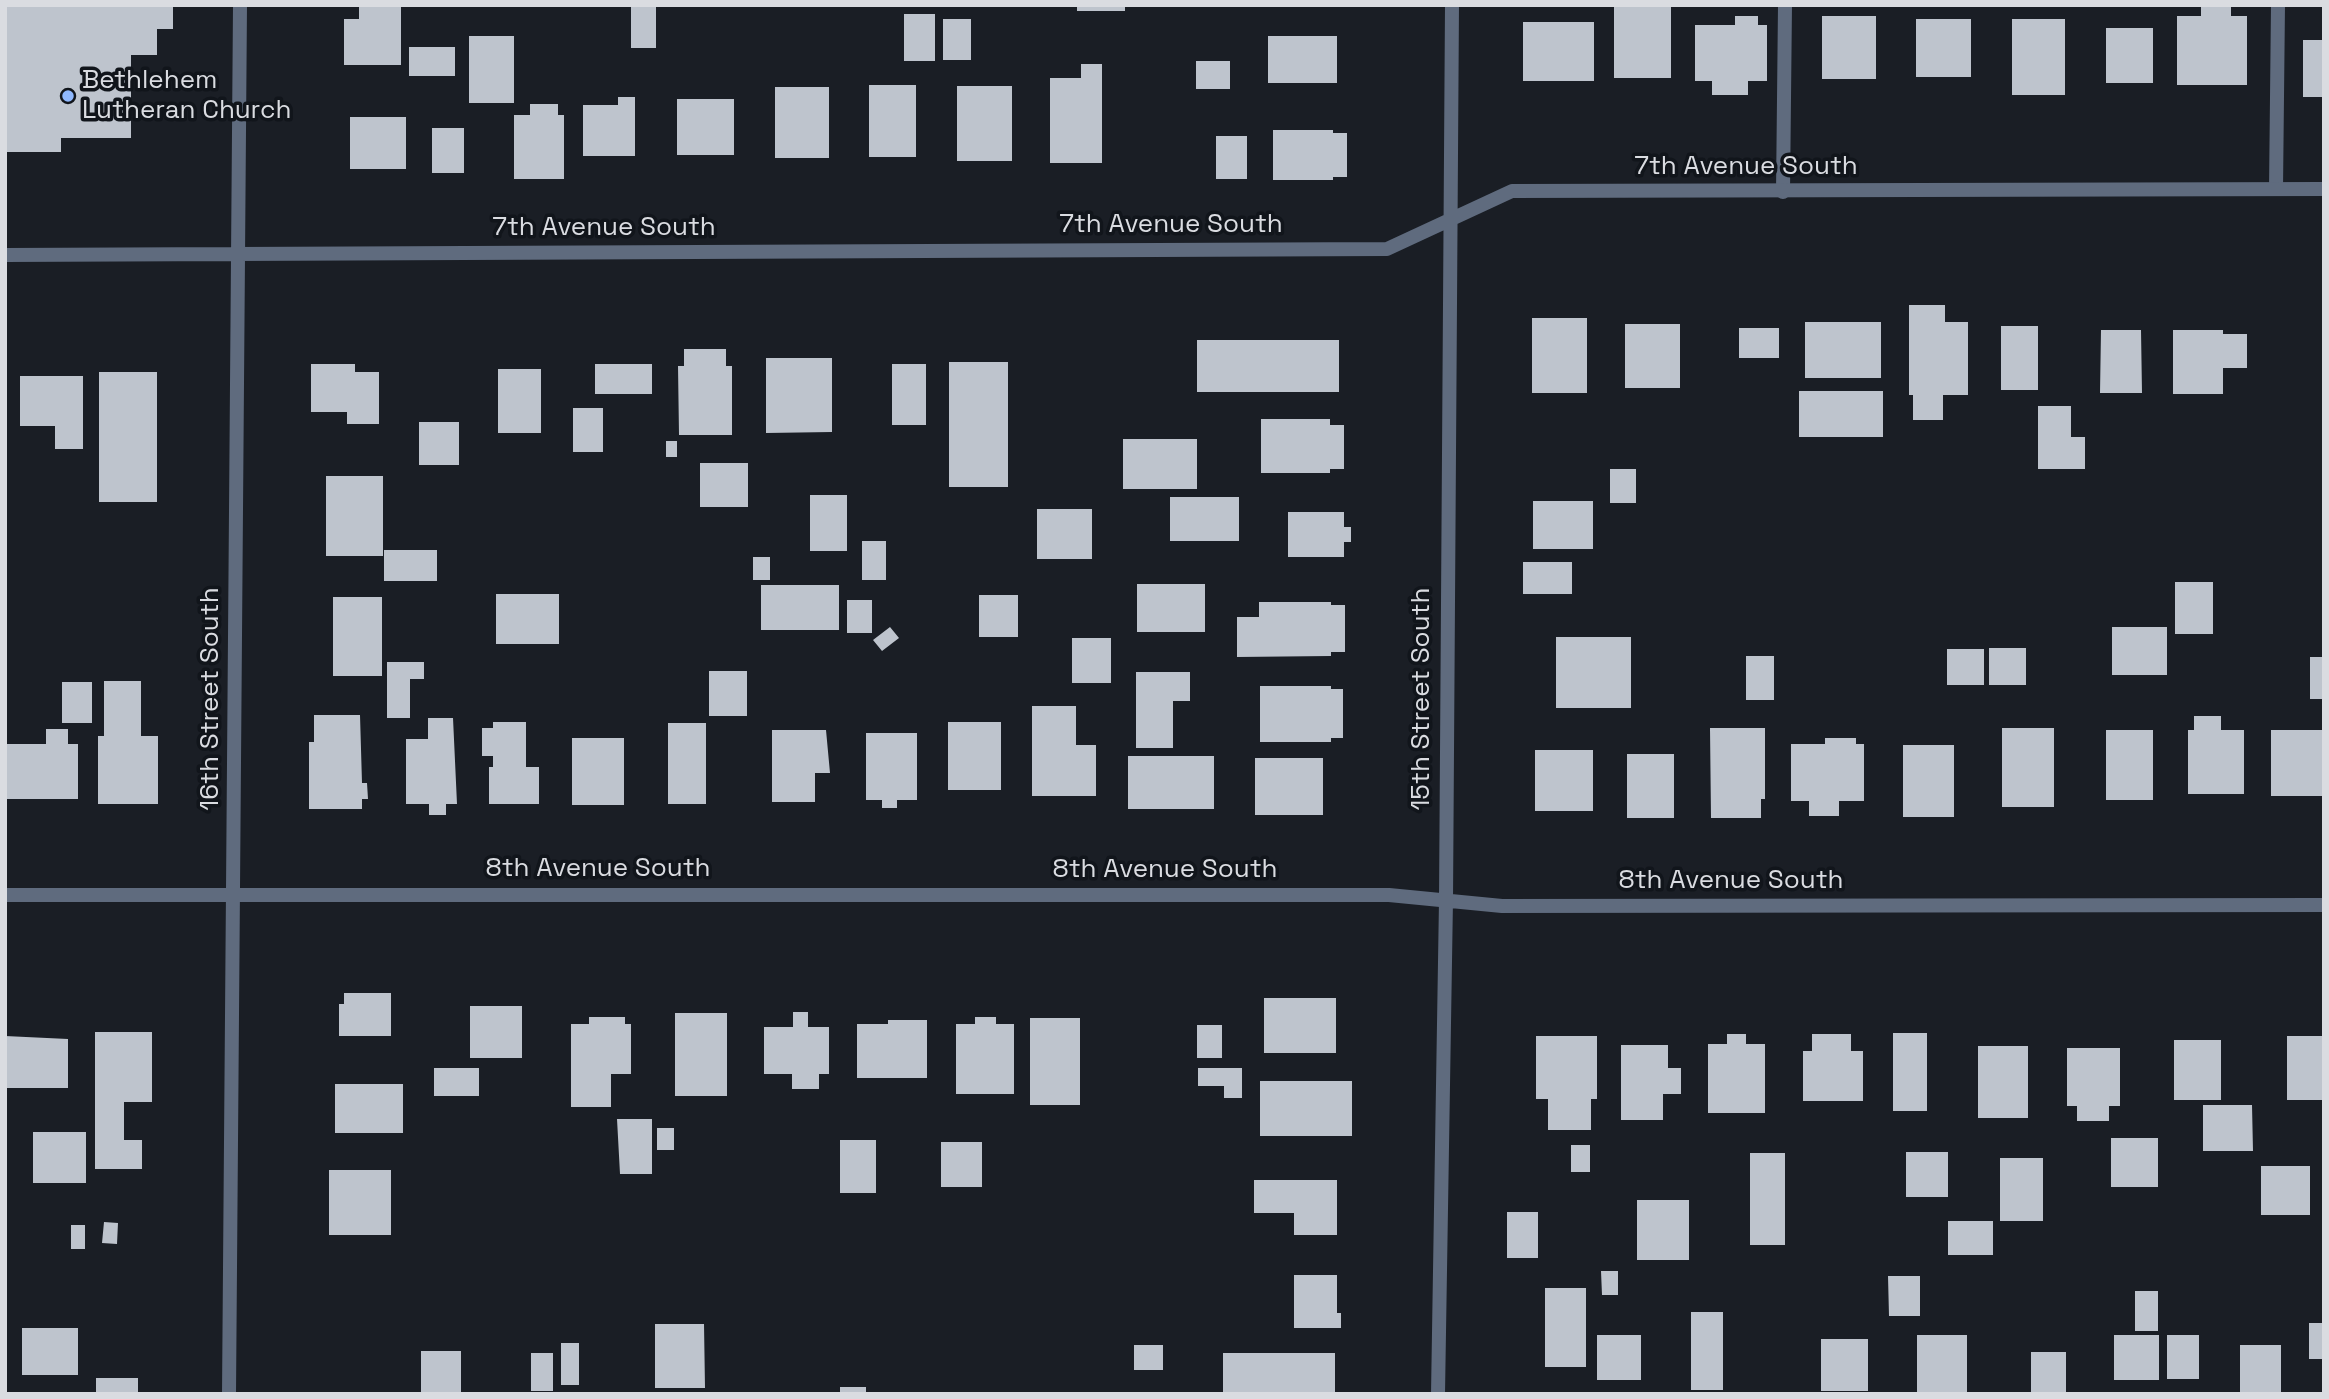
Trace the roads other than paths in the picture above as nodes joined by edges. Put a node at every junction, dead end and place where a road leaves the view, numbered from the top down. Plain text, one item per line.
1 (240, 5) edge
2 (1452, 5) edge
3 (1785, 5) edge
4 (2278, 5) edge
5 (2276, 189) junction
6 (2324, 189) edge
7 (1783, 192) junction
8 (1448, 223) junction
9 (5, 255) edge
10 (237, 255) junction
11 (234, 893) junction
12 (5, 895) edge
13 (1446, 900) junction
14 (2324, 905) edge
15 (229, 1394) edge
16 (1438, 1394) edge

1 - 10 street, 16th Street South
2 - 8 street, 15th Street South
3 - 7 street
4 - 5 street
5 - 6 street, 7th Avenue South
5 - 7 street, 7th Avenue South
7 - 8 street, 7th Avenue South
8 - 10 street, 7th Avenue South
8 - 13 street, 15th Street South
9 - 10 street, 7th Avenue South
10 - 11 street, 16th Street South
11 - 12 street, 8th Avenue South
11 - 13 street, 8th Avenue South
11 - 15 street, 16th Street South
13 - 14 street, 8th Avenue South
13 - 16 street, 15th Street South

